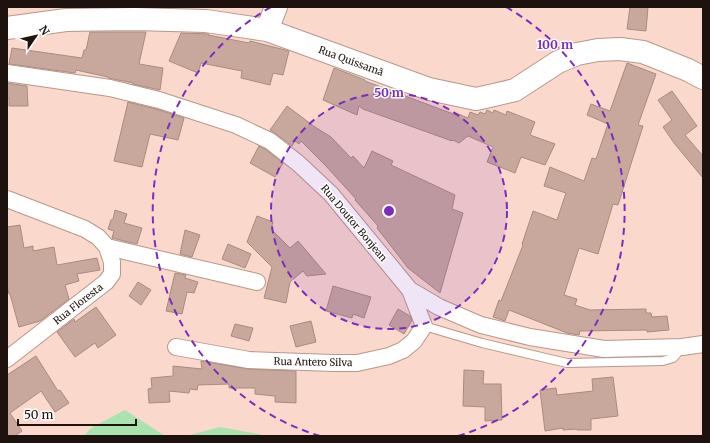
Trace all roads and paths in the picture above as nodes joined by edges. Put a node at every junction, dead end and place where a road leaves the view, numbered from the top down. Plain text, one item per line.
1 (276, 7) edge
2 (7, 28) edge
3 (267, 30) junction
4 (7, 74) edge
5 (703, 78) edge
6 (7, 200) edge
7 (107, 247) junction
8 (257, 282) dead end
9 (410, 290) junction
10 (424, 326) junction
11 (703, 344) edge
12 (682, 347) junction
13 (176, 348) dead end
14 (7, 359) edge

1 - 3 street
2 - 3 street, Rua Quissamã
3 - 5 street, Rua Quissamã
4 - 9 street, Rua Doutor Bonjean
6 - 7 street
7 - 8 street
7 - 14 street, Rua Floresta
9 - 10 street
9 - 12 street, Rua Doutor Bonjean
10 - 12 lane
10 - 13 street, Rua Antero Silva
11 - 12 street, Rua Doutor Bonjean

